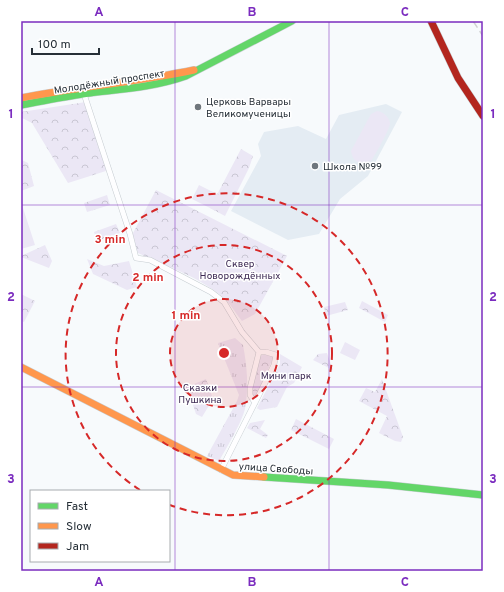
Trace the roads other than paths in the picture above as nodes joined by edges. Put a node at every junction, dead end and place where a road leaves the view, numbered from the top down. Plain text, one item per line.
1 (292, 21) edge
2 (431, 21) edge
3 (197, 70) junction
4 (84, 94) junction
5 (21, 98) edge
6 (21, 105) edge
7 (483, 116) edge
8 (259, 352) junction
9 (21, 367) edge
10 (255, 403) junction
11 (221, 470) junction
12 (483, 495) edge

1 - 3 street, Молодёжный проспект
2 - 7 street
3 - 4 street, Молодёжный проспект
3 - 5 street, Молодёжный проспект
4 - 6 street, Молодёжный проспект
4 - 8 street
8 - 10 street
8 - 10 street
9 - 11 street, улица Свободы
10 - 11 street
11 - 12 street, улица Свободы

